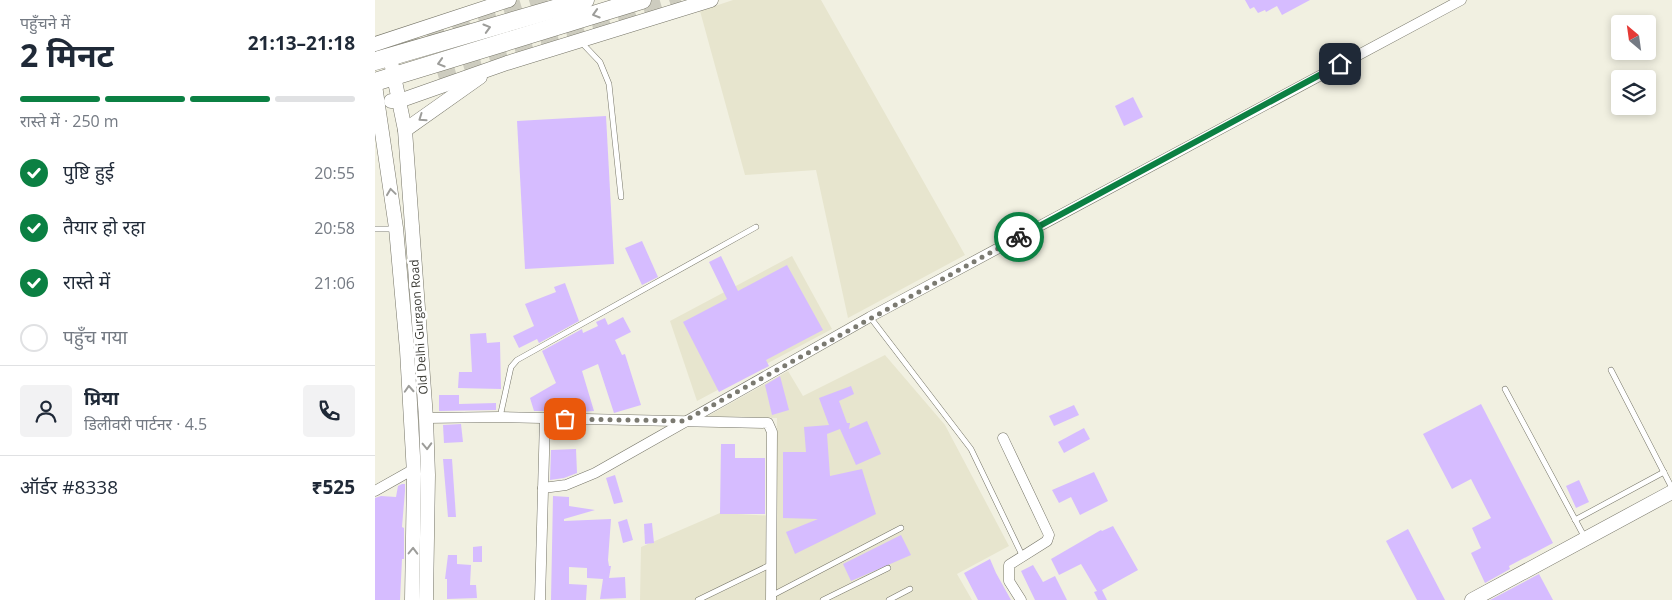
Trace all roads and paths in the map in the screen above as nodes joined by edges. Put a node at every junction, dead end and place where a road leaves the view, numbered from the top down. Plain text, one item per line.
1 (509, 0) edge
2 (585, 0) edge
3 (643, 0) edge
4 (711, 0) edge
5 (1461, 0) edge
6 (579, 41) junction
7 (375, 44) edge
8 (383, 59) edge
9 (507, 63) junction
10 (395, 76) junction
11 (375, 84) edge
12 (399, 101) junction
13 (377, 102) edge
14 (405, 130) junction
15 (621, 197) dead end
16 (756, 227) dead end
17 (396, 228) junction
18 (375, 229) edge
19 (870, 317) junction
20 (1611, 370) dead end
21 (1505, 388) dead end
22 (500, 417) junction
23 (426, 418) junction
24 (545, 418) junction
25 (684, 421) junction
26 (1003, 438) dead end
27 (1664, 472) junction
28 (414, 473) junction
29 (429, 475) junction
30 (543, 488) junction
31 (1672, 488) edge
32 (375, 490) edge
33 (1672, 492) edge
34 (1575, 520) junction
35 (901, 528) dead end
36 (1585, 538) junction
37 (1023, 555) junction
38 (771, 565) junction
39 (888, 568) dead end
40 (909, 589) dead end
41 (771, 598) edge
42 (412, 600) edge
43 (426, 600) edge
44 (540, 600) edge
45 (698, 600) edge
46 (823, 600) edge
47 (889, 600) edge
48 (1021, 600) edge
49 (1472, 600) edge

1 - 7 main road
8 -> 2 highway
3 -> 10 highway
4 - 6 main road
5 - 19 street
6 - 9 main road
6 - 15 lane
8 - 10 main road, Old Delhi Gurgaon Road
9 - 12 main road
9 -> 14 main road
10 - 11 highway
10 - 12 main road, Old Delhi Gurgaon Road
11 - 13 main road, Old Delhi Gurgaon Road
12 - 13 main road
12 - 14 main road, Old Delhi Gurgaon Road
17 -> 13 main road, Old Delhi Gurgaon Road
14 - 23 main road, Old Delhi Gurgaon Road
16 - 22 lane
17 - 18 lane
28 -> 17 main road, Old Delhi Gurgaon Road
19 - 25 street
19 - 37 lane
20 - 27 lane
21 - 34 lane
22 - 23 street
22 - 24 street
23 -> 29 main road, Old Delhi Gurgaon Road
24 - 25 street
24 - 30 street
25 - 30 street
25 - 38 street
26 - 37 street
27 - 31 lane
27 - 34 lane
28 - 29 main road
28 - 32 street
42 -> 28 main road, Old Delhi Gurgaon Road
29 - 43 main road, Old Delhi Gurgaon Road
30 - 44 street
33 - 36 main road
34 - 36 lane
35 - 41 lane
36 - 49 main road
37 - 48 street
38 - 41 street
38 - 45 lane
39 - 46 lane
40 - 47 lane

